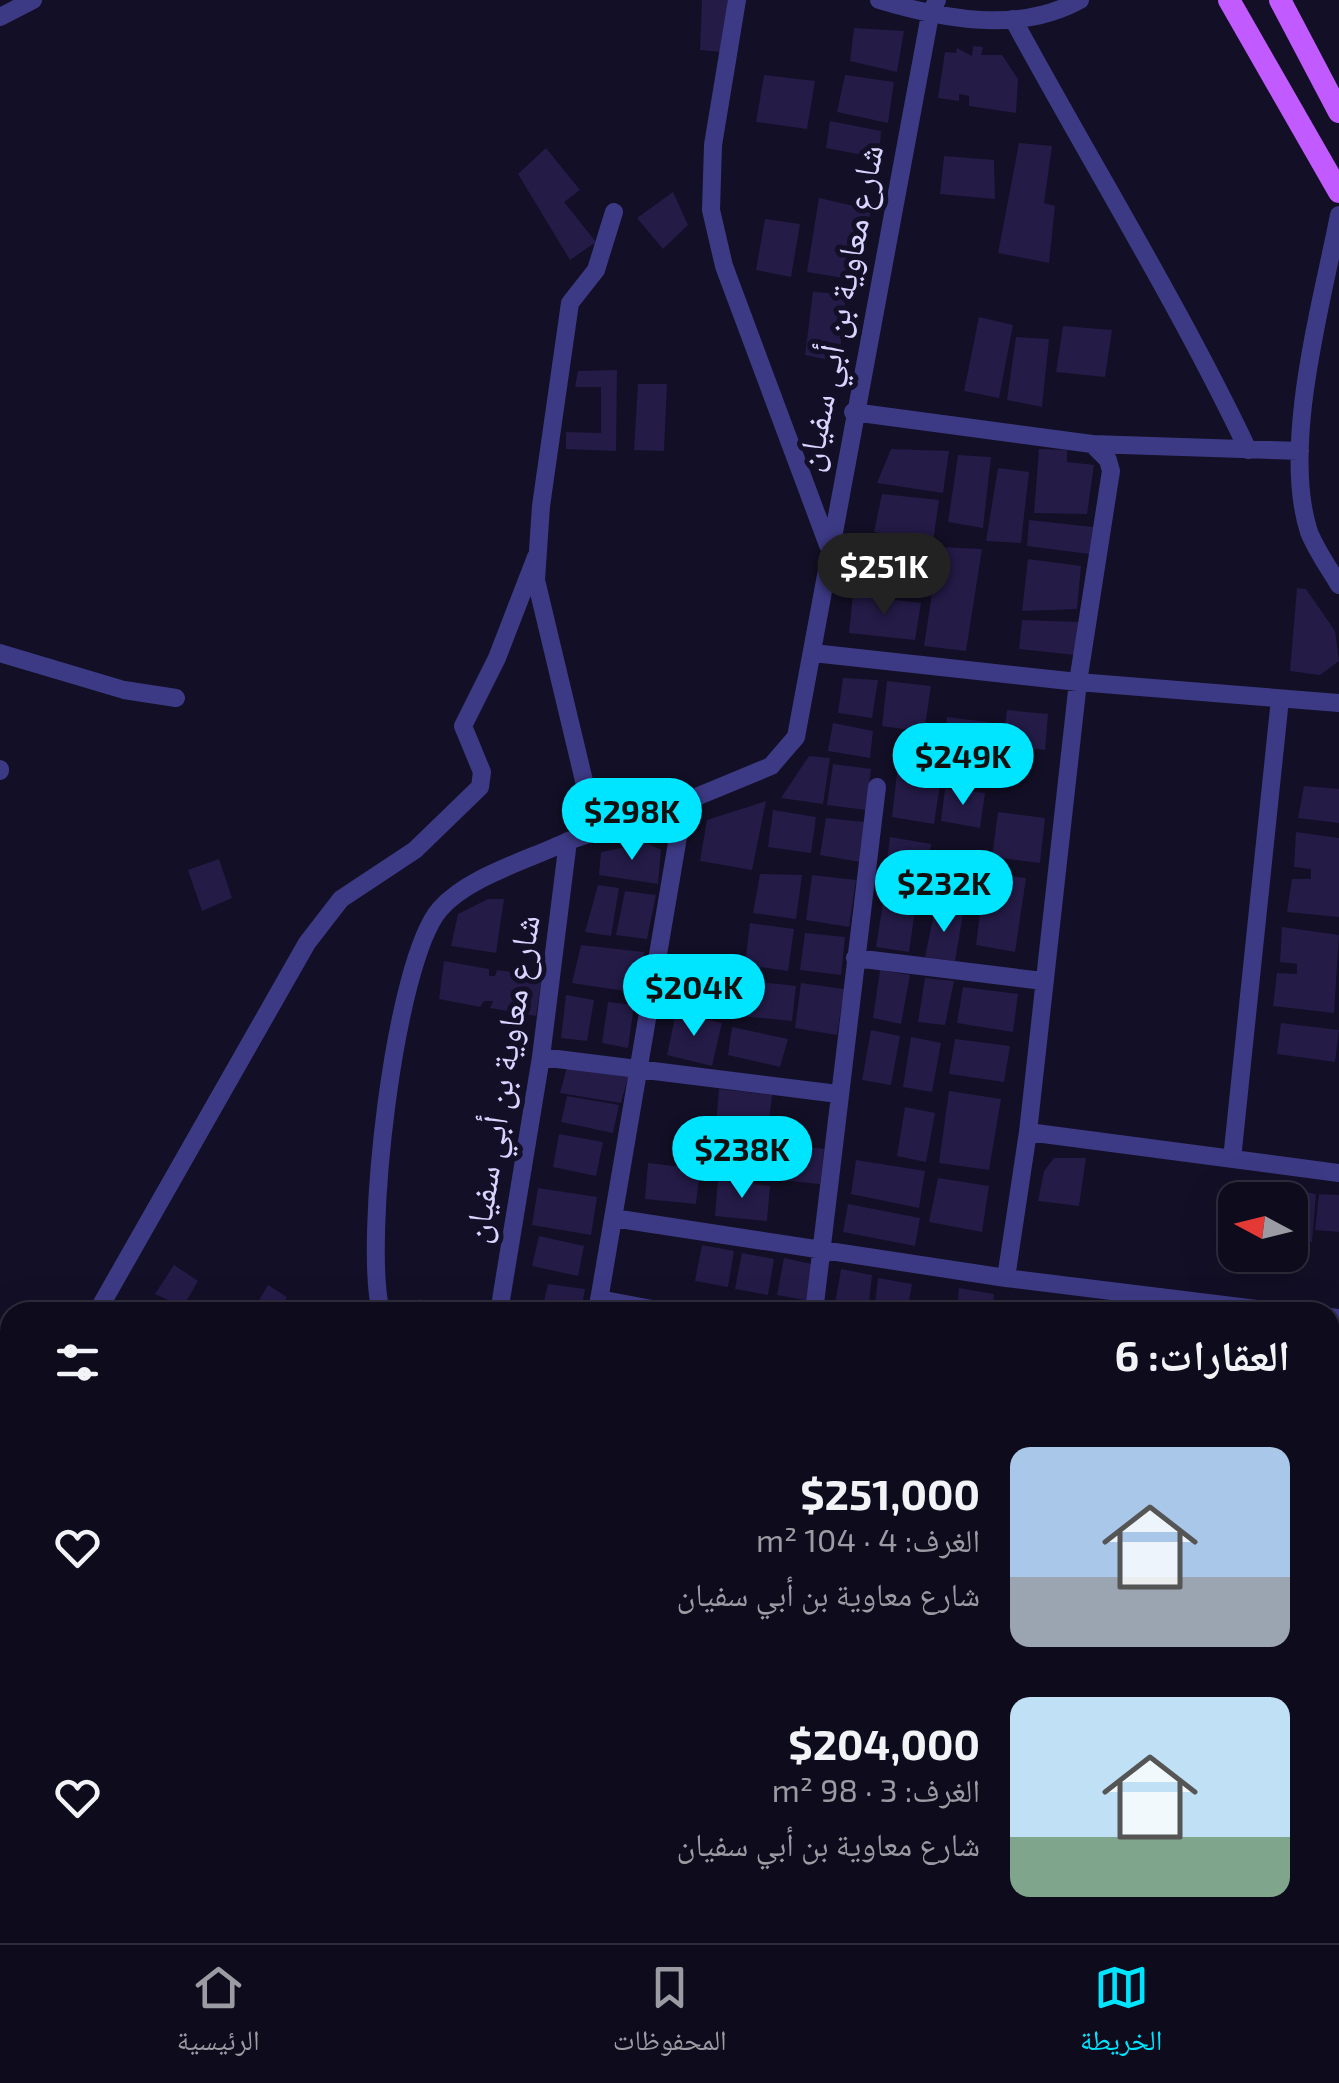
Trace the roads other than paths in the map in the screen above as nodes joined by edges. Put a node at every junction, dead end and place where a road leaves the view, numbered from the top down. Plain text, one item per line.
1 (33, 0) edge
2 (737, 0) edge
3 (879, 0) edge
4 (1080, 0) edge
5 (1229, 0) edge
6 (1280, 0) edge
7 (934, 8) edge
8 (1292, 11) edge
9 (0, 17) edge
10 (1013, 19) junction
11 (1339, 112) edge
12 (1339, 192) edge
13 (614, 212) dead end
14 (1339, 214) edge
15 (853, 412) junction
16 (1092, 444) junction
17 (1248, 450) junction
18 (1300, 451) junction
19 (828, 545) junction
20 (536, 557) junction
21 (1339, 586) edge
22 (0, 652) edge
23 (813, 653) junction
24 (1078, 682) junction
25 (176, 698) dead end
26 (1280, 698) junction
27 (1339, 703) edge
28 (877, 787) dead end
29 (684, 802) junction
30 (596, 830) junction
31 (568, 841) junction
32 (855, 958) junction
33 (1043, 981) junction
34 (541, 1057) junction
35 (637, 1068) junction
36 (838, 1094) junction
37 (1028, 1132) junction
38 (1232, 1159) junction
39 (1339, 1173) edge
40 (614, 1218) junction
41 (821, 1251) junction
42 (1006, 1278) junction
43 (103, 1302) edge
44 (381, 1302) edge
45 (500, 1302) edge
46 (599, 1302) edge
47 (815, 1302) edge
48 (1175, 1302) edge

1 - 9 street
2 - 19 street
3 - 7 street
4 - 10 street
5 - 12 main road
6 - 8 main road
7 - 10 street
7 - 15 street, شارع معاوية بن أبي سفيان
8 - 11 main road
10 - 17 street
13 - 20 street
14 - 18 street
15 - 16 street
15 - 19 street, شارع معاوية بن أبي سفيان
16 - 17 street
16 - 24 street
17 - 18 street
18 - 21 street
19 - 23 street, شارع معاوية بن أبي سفيان
20 - 30 street
20 - 43 street
22 - 25 street
23 - 24 street
23 - 29 street, شارع معاوية بن أبي سفيان
24 - 26 street
24 - 33 street
26 - 27 street
26 - 38 street
28 - 32 street
29 - 30 street, شارع معاوية بن أبي سفيان
29 - 35 street
30 - 31 street, شارع معاوية بن أبي سفيان
31 - 34 street, شارع معاوية بن أبي سفيان
31 - 44 street
32 - 33 street
32 - 36 street
33 - 37 street
34 - 35 street
34 - 45 street, شارع معاوية بن أبي سفيان
35 - 36 street
35 - 40 street
36 - 41 street
37 - 38 street
37 - 42 street
38 - 39 street
40 - 41 street
40 - 46 street
41 - 42 street
41 - 47 street
42 - 48 street

